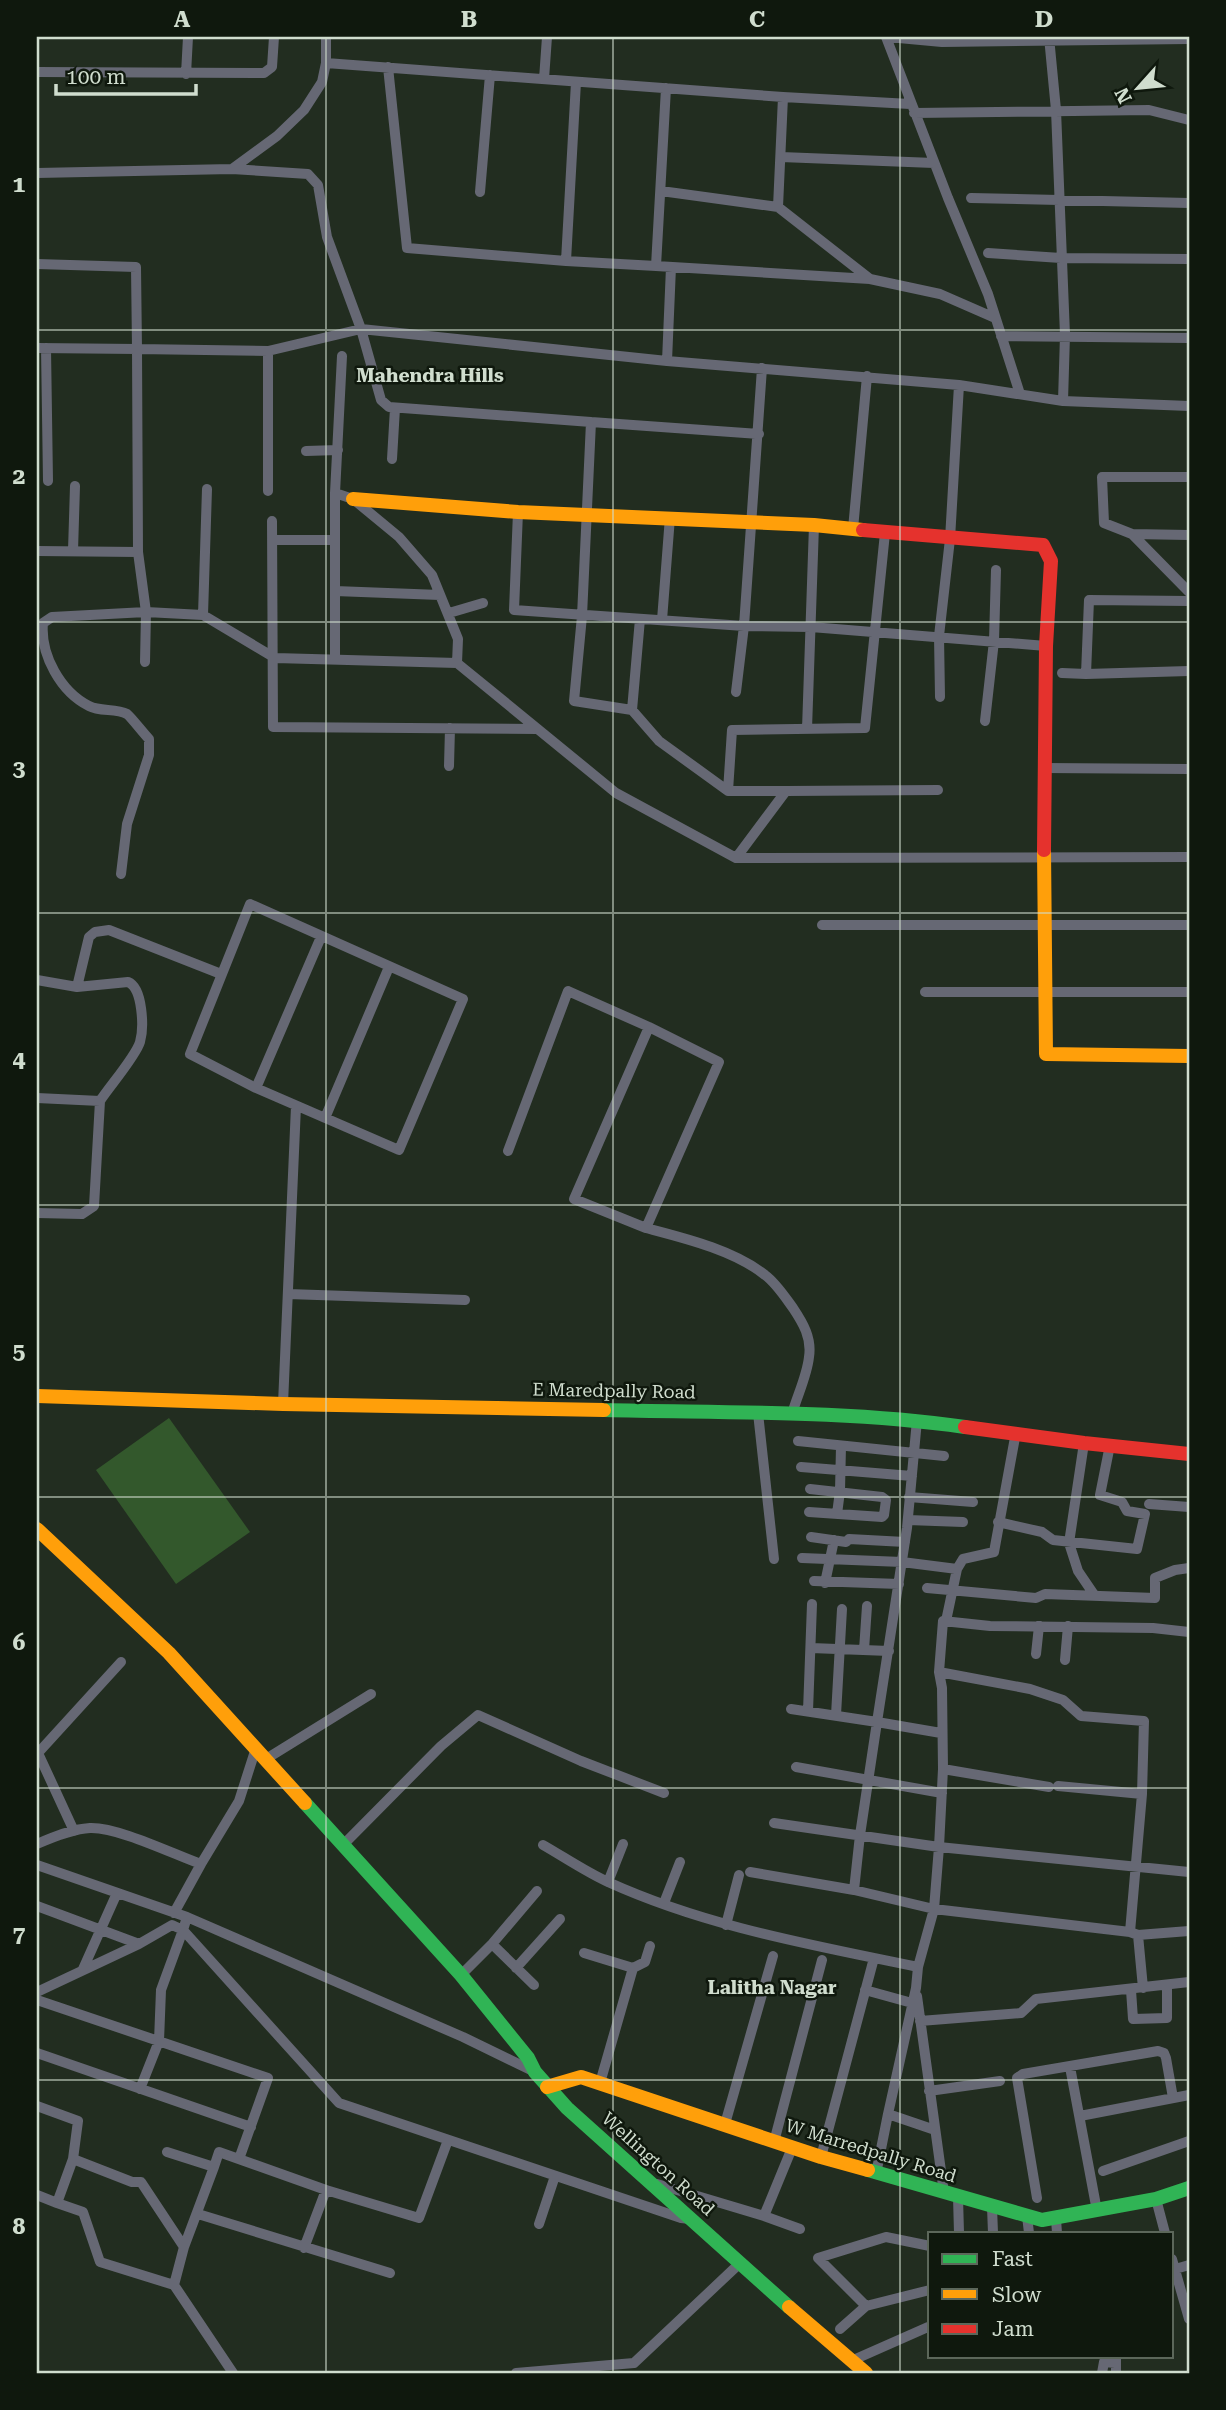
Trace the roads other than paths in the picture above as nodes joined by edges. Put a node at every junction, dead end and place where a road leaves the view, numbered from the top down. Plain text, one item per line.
1 (188, 37) edge
2 (274, 37) edge
3 (326, 37) edge
4 (547, 37) edge
5 (887, 37) edge
6 (1189, 38) edge
7 (942, 39) edge
8 (1049, 39) edge
9 (326, 63) junction
10 (388, 68) junction
11 (37, 72) edge
12 (186, 74) junction
13 (490, 75) junction
14 (544, 79) junction
15 (576, 82) junction
16 (666, 88) junction
17 (783, 97) junction
18 (912, 109) junction
19 (1056, 110) junction
20 (1189, 120) edge
21 (780, 157) junction
22 (934, 163) junction
23 (232, 169) junction
24 (37, 173) edge
25 (661, 191) junction
26 (480, 192) dead end
27 (971, 198) dead end
28 (1059, 200) junction
29 (1189, 203) edge
30 (778, 207) junction
31 (988, 253) dead end
32 (1061, 258) junction
33 (1189, 259) edge
34 (566, 261) junction
35 (37, 264) edge
36 (656, 266) junction
37 (671, 267) junction
38 (870, 279) junction
39 (995, 318) junction
40 (361, 329) junction
41 (1065, 335) junction
42 (1001, 336) junction
43 (1189, 338) edge
44 (42, 348) edge
45 (138, 349) junction
46 (268, 351) junction
47 (342, 356) dead end
48 (667, 361) junction
49 (762, 368) junction
50 (867, 376) junction
51 (959, 386) junction
52 (1020, 394) junction
53 (1063, 401) junction
54 (1189, 406) edge
55 (395, 408) junction
56 (591, 422) junction
57 (758, 434) junction
58 (338, 450) junction
59 (306, 452) dead end
60 (392, 459) dead end
61 (1189, 477) edge
62 (48, 481) dead end
63 (75, 486) dead end
64 (207, 489) dead end
65 (268, 491) dead end
66 (335, 493) junction
67 (353, 499) junction
68 (518, 512) junction
69 (586, 514) junction
70 (670, 517) junction
71 (272, 521) dead end
72 (752, 522) junction
73 (814, 526) junction
74 (853, 529) junction
75 (884, 533) junction
76 (1132, 534) junction
77 (1189, 535) edge
78 (950, 539) junction
79 (273, 540) junction
80 (335, 540) junction
81 (37, 551) edge
82 (73, 551) junction
83 (138, 552) junction
84 (996, 570) dead end
85 (335, 592) junction
86 (1189, 592) edge
87 (440, 595) junction
88 (1189, 601) edge
89 (483, 603) dead end
90 (146, 612) junction
91 (449, 613) junction
92 (203, 615) junction
93 (582, 616) junction
94 (640, 619) junction
95 (662, 620) junction
96 (39, 625) edge
97 (744, 626) junction
98 (811, 627) junction
99 (876, 633) junction
100 (939, 636) junction
101 (994, 641) junction
102 (1046, 646) junction
103 (275, 658) junction
104 (335, 659) junction
105 (145, 662) dead end
106 (457, 663) junction
107 (1189, 671) edge
108 (1062, 673) dead end
109 (1086, 674) junction
110 (736, 692) dead end
111 (940, 697) dead end
112 (632, 710) junction
113 (985, 721) dead end
114 (450, 728) junction
115 (538, 729) junction
116 (807, 729) junction
117 (449, 766) dead end
118 (1043, 768) junction
119 (1189, 769) edge
120 (938, 790) dead end
121 (729, 791) junction
122 (786, 791) junction
123 (1189, 857) edge
124 (736, 858) junction
125 (1043, 858) junction
126 (121, 874) dead end
127 (822, 925) dead end
128 (1044, 925) junction
129 (1189, 925) edge
130 (321, 937) junction
131 (389, 967) junction
132 (221, 974) junction
133 (37, 980) edge
134 (77, 987) junction
135 (925, 992) dead end
136 (1045, 992) junction
137 (1189, 992) edge
138 (649, 1027) junction
139 (1189, 1056) edge
140 (256, 1088) junction
141 (37, 1098) edge
142 (100, 1101) junction
143 (296, 1105) junction
144 (325, 1118) junction
145 (508, 1151) dead end
146 (37, 1213) edge
147 (646, 1228) junction
148 (288, 1294) junction
149 (465, 1300) dead end
150 (37, 1396) edge
151 (283, 1404) junction
152 (758, 1413) junction
153 (792, 1414) junction
154 (917, 1420) junction
155 (1016, 1432) junction
156 (798, 1441) dead end
157 (1084, 1443) junction
158 (1110, 1445) junction
159 (841, 1446) junction
160 (914, 1453) junction
161 (1189, 1454) edge
162 (944, 1456) dead end
163 (801, 1467) dead end
164 (841, 1470) junction
165 (912, 1476) junction
166 (810, 1489) dead end
167 (841, 1491) junction
168 (909, 1497) junction
169 (973, 1502) dead end
170 (1149, 1504) dead end
171 (1189, 1507) edge
172 (809, 1512) dead end
173 (837, 1514) junction
174 (908, 1520) junction
175 (963, 1522) dead end
176 (999, 1522) junction
177 (38, 1533) edge
178 (811, 1538) dead end
179 (834, 1540) junction
180 (905, 1542) junction
181 (1069, 1543) junction
182 (802, 1558) dead end
183 (774, 1559) dead end
184 (831, 1559) junction
185 (902, 1562) junction
186 (1189, 1568) edge
187 (957, 1569) junction
188 (814, 1581) dead end
189 (825, 1583) junction
190 (899, 1584) junction
191 (928, 1588) dead end
192 (953, 1590) junction
193 (1096, 1596) junction
194 (812, 1604) dead end
195 (867, 1606) dead end
196 (842, 1609) dead end
197 (946, 1621) junction
198 (1039, 1626) junction
199 (1068, 1626) junction
200 (1189, 1632) edge
201 (811, 1648) junction
202 (840, 1649) junction
203 (864, 1650) junction
204 (889, 1651) junction
205 (1036, 1654) dead end
206 (1065, 1660) dead end
207 (121, 1662) dead end
208 (939, 1672) junction
209 (371, 1695) dead end
210 (791, 1709) dead end
211 (808, 1711) junction
212 (836, 1715) junction
213 (877, 1722) junction
214 (941, 1734) junction
215 (256, 1748) junction
216 (266, 1759) junction
217 (796, 1766) dead end
218 (943, 1769) junction
219 (869, 1778) junction
220 (664, 1793) dead end
221 (942, 1793) junction
222 (1142, 1794) junction
223 (774, 1823) dead end
224 (74, 1831) junction
225 (860, 1835) junction
226 (37, 1844) edge
227 (343, 1844) junction
228 (623, 1844) dead end
229 (543, 1845) dead end
230 (939, 1847) junction
231 (680, 1862) dead end
232 (201, 1864) junction
233 (37, 1865) edge
234 (1137, 1865) junction
235 (750, 1872) dead end
236 (1189, 1872) edge
237 (739, 1875) dead end
238 (608, 1882) junction
239 (854, 1890) junction
240 (537, 1891) dead end
241 (117, 1893) junction
242 (664, 1903) junction
243 (37, 1906) edge
244 (934, 1909) junction
245 (174, 1913) junction
246 (187, 1917) junction
247 (560, 1919) dead end
248 (726, 1925) junction
249 (101, 1928) junction
250 (183, 1930) junction
251 (1189, 1931) edge
252 (1134, 1933) junction
253 (139, 1944) junction
254 (492, 1944) junction
255 (650, 1946) dead end
256 (584, 1953) dead end
257 (773, 1956) dead end
258 (874, 1958) junction
259 (822, 1960) dead end
260 (918, 1967) junction
261 (516, 1968) junction
262 (633, 1968) junction
263 (83, 1969) junction
264 (461, 1975) junction
265 (1189, 1982) edge
266 (534, 1985) dead end
267 (1167, 1985) junction
268 (1143, 1987) junction
269 (916, 1988) junction
270 (865, 1990) junction
271 (1131, 1990) junction
272 (37, 1992) edge
273 (37, 2000) edge
274 (912, 2003) junction
275 (920, 2021) junction
276 (159, 2041) junction
277 (37, 2053) edge
278 (1070, 2067) junction
279 (535, 2072) junction
280 (1000, 2081) dead end
281 (600, 2083) junction
282 (547, 2087) junction
283 (140, 2089) junction
284 (929, 2091) junction
285 (1189, 2095) edge
286 (1173, 2098) junction
287 (37, 2106) edge
288 (888, 2114) junction
289 (1080, 2116) junction
290 (725, 2124) junction
291 (251, 2127) junction
292 (935, 2130) junction
293 (448, 2140) junction
294 (1189, 2141) edge
295 (774, 2142) junction
296 (792, 2148) junction
297 (167, 2152) dead end
298 (821, 2157) junction
299 (73, 2159) junction
300 (239, 2160) junction
301 (214, 2167) junction
302 (1103, 2171) dead end
303 (876, 2174) junction
304 (555, 2176) junction
305 (653, 2183) junction
306 (1189, 2188) edge
307 (327, 2190) junction
308 (37, 2195) edge
309 (951, 2195) junction
310 (1037, 2198) dead end
311 (1156, 2199) junction
312 (57, 2203) junction
313 (992, 2207) junction
314 (1097, 2211) junction
315 (198, 2214) junction
316 (764, 2216) junction
317 (1027, 2216) junction
318 (690, 2219) junction
319 (539, 2224) dead end
320 (1056, 2226) edge
321 (800, 2229) dead end
322 (959, 2232) edge
323 (993, 2232) edge
324 (1029, 2232) edge
325 (1165, 2232) edge
326 (928, 2246) edge
327 (184, 2247) junction
328 (304, 2248) junction
329 (739, 2264) junction
330 (1174, 2269) edge
331 (390, 2273) dead end
332 (174, 2285) junction
333 (928, 2290) edge
334 (866, 2306) junction
335 (1189, 2319) edge
336 (928, 2327) dead end
337 (841, 2329) dead end
338 (851, 2361) junction
339 (1116, 2364) edge
340 (233, 2373) edge
341 (516, 2373) edge
342 (866, 2373) edge
343 (1102, 2373) edge

1 - 12 street
2 - 12 street
3 - 9 street
4 - 14 street
5 - 7 street
5 - 18 street
6 - 8 street
7 - 8 street
8 - 19 street
9 - 10 street
9 - 23 street
10 - 13 street
10 - 34 street
11 - 12 street
13 - 14 street
13 - 26 street
14 - 15 street
15 - 16 street
15 - 34 street
16 - 17 street
16 - 25 street
17 - 18 street
17 - 21 street
18 - 19 street
18 - 22 street
19 - 20 street
19 - 28 street
21 - 22 street
21 - 30 street
22 - 39 street
23 - 24 street
23 - 40 street
25 - 30 street
25 - 36 street
27 - 28 street
28 - 29 street
28 - 32 street
30 - 38 street
31 - 32 street
32 - 33 street
32 - 41 street
34 - 36 street
35 - 45 street
36 - 37 street
37 - 38 street
37 - 48 street
38 - 39 street
39 - 42 street
40 - 46 street
40 - 48 street
40 - 55 street
41 - 42 street
41 - 43 street
41 - 53 street
42 - 52 street
44 - 45 street
44 - 62 street
45 - 46 street
45 - 83 street
46 - 65 street
47 - 58 street
48 - 49 street
49 - 50 street
49 - 57 street
50 - 51 street
50 - 74 street
51 - 52 street
51 - 78 street
52 - 53 street
53 - 54 street
55 - 56 street
55 - 60 street
56 - 57 street
56 - 69 street
57 - 72 street
58 - 59 street
58 - 66 street
61 - 76 street
63 - 82 street
64 - 92 street
66 - 67 street
66 - 80 street
67 - 68 main road
67 - 87 street
68 - 69 main road
68 - 93 street
69 - 70 main road
69 - 93 street
70 - 72 main road
70 - 95 street
71 - 79 street
72 - 73 main road
72 - 97 street
73 - 74 main road
73 - 98 street
74 - 75 main road
75 - 78 main road
75 - 99 street
76 - 77 street
76 - 86 street
78 - 100 street
78 - 102 main road
79 - 80 street
79 - 103 street
80 - 85 street
81 - 82 street
82 - 83 street
83 - 90 street
84 - 101 street
85 - 87 street
85 - 104 street
87 - 91 street
88 - 109 street
89 - 91 street
90 - 92 street
90 - 96 street
90 - 105 street
91 - 106 street
92 - 103 street
93 - 94 street
93 - 112 street
94 - 95 street
94 - 112 street
95 - 97 street
96 - 126 street
97 - 98 street
97 - 110 street
98 - 99 street
98 - 116 street
99 - 100 street
99 - 116 street
100 - 101 street
100 - 111 street
101 - 102 street
101 - 113 street
102 - 118 main road
103 - 104 street
103 - 114 street
104 - 106 street
106 - 115 street
107 - 109 street
108 - 109 street
112 - 121 street
114 - 115 street
114 - 117 street
115 - 124 street
116 - 121 street
118 - 119 street
118 - 125 main road
120 - 122 street
121 - 122 street
122 - 124 street
123 - 125 street
124 - 125 street
125 - 128 main road
127 - 128 street
128 - 129 street
128 - 136 main road
130 - 131 street
130 - 132 street
130 - 140 street
131 - 144 street
131 - 144 street
132 - 134 street
132 - 140 street
133 - 134 street
134 - 142 street
135 - 136 street
136 - 137 street
136 - 139 main road
138 - 145 street
138 - 147 street
138 - 147 street
140 - 143 street
141 - 142 street
142 - 146 street
143 - 144 street
143 - 148 street
147 - 153 street
148 - 149 street
148 - 151 street
150 - 151 main road, E Maredpally Road
151 - 152 main road, E Maredpally Road
152 - 153 main road, E Maredpally Road
152 - 183 street
153 - 154 main road, E Maredpally Road
154 - 155 main road, E Maredpally Road
154 - 160 street
155 - 157 main road, E Maredpally Road
155 - 176 street
156 - 159 street
157 - 158 main road, E Maredpally Road
157 - 181 street
158 - 161 main road, E Maredpally Road
158 - 181 street
159 - 160 street
159 - 164 street
160 - 162 street
160 - 165 street
163 - 164 street
164 - 165 street
164 - 167 street
165 - 168 street
166 - 167 street
167 - 173 street
167 - 173 street
168 - 169 street
168 - 174 street
170 - 171 street
172 - 173 street
174 - 175 street
174 - 180 street
176 - 181 street
176 - 187 street
177 - 215 main road, Wellington Road
178 - 179 street
179 - 180 street
179 - 184 street
180 - 185 street
181 - 193 street
182 - 184 street
184 - 185 street
184 - 189 street
185 - 187 street
185 - 190 street
186 - 193 street
187 - 192 street
188 - 189 street
189 - 190 street
190 - 204 street
191 - 192 street
192 - 193 street
192 - 197 street
194 - 201 street
195 - 203 street
196 - 202 street
197 - 198 street
197 - 208 street
198 - 199 street
198 - 205 street
199 - 200 street
199 - 206 street
201 - 202 street
201 - 211 street
202 - 203 street
202 - 212 street
203 - 204 street
204 - 213 street
207 - 224 street
208 - 214 street
208 - 222 street
209 - 216 street
210 - 211 street
211 - 212 street
212 - 213 street
213 - 214 street
213 - 219 street
214 - 218 street
215 - 216 main road, Wellington Road
215 - 232 street
216 - 227 main road, Wellington Road
217 - 219 street
218 - 221 street
218 - 222 street
219 - 221 street
219 - 225 street
220 - 227 street
221 - 230 street
222 - 234 street
223 - 225 street
224 - 226 street
224 - 232 street
225 - 230 street
225 - 239 street
227 - 264 main road, Wellington Road
228 - 238 street
229 - 238 street
230 - 234 street
230 - 244 street
231 - 242 street
232 - 245 street
233 - 241 street
234 - 236 street
234 - 252 street
235 - 239 street
237 - 248 street
238 - 242 street
239 - 244 street
240 - 254 street
241 - 245 street
241 - 249 street
242 - 248 street
243 - 249 street
244 - 252 street
244 - 260 street
245 - 246 street
246 - 250 street
246 - 279 street
247 - 261 street
248 - 258 street
249 - 253 street
249 - 263 street
250 - 253 street
250 - 276 street
250 - 293 street
251 - 252 street
252 - 268 street
253 - 263 street
254 - 261 street
254 - 264 street
255 - 262 street
256 - 262 street
257 - 290 street
258 - 260 street
258 - 270 street
259 - 295 street
260 - 269 street
261 - 266 street
262 - 281 street
263 - 272 street
264 - 279 main road, Wellington Road
265 - 267 street
267 - 268 street
267 - 271 street
268 - 271 street
269 - 274 street
269 - 275 street
270 - 274 street
270 - 298 street
271 - 275 street
273 - 276 street
274 - 288 street
275 - 284 street
276 - 283 street
276 - 291 street
277 - 283 street
278 - 286 street
278 - 289 street
278 - 310 street
279 - 282 main road, Wellington Road
280 - 284 street
281 - 282 main road, W Marredpally Road
281 - 290 main road, W Marredpally Road
282 - 305 main road, Wellington Road
283 - 291 street
284 - 292 street
285 - 286 street
286 - 289 street
287 - 299 street
288 - 292 street
288 - 303 street
289 - 314 street
290 - 295 main road, W Marredpally Road
291 - 300 street
292 - 309 street
293 - 304 street
293 - 307 street
294 - 302 street
295 - 296 main road, W Marredpally Road
296 - 298 main road, W Marredpally Road
296 - 316 street
297 - 301 street
298 - 303 main road, W Marredpally Road
299 - 312 street
299 - 327 street
300 - 301 street
300 - 307 street
301 - 315 street
303 - 309 main road, W Marredpally Road
304 - 318 street
304 - 319 street
305 - 316 street
305 - 318 main road, Wellington Road
306 - 311 main road, W Marredpally Road
307 - 328 street
308 - 312 street
309 - 313 main road, W Marredpally Road
309 - 322 street
311 - 314 main road, W Marredpally Road
311 - 325 street
312 - 332 street
313 - 317 main road, W Marredpally Road
313 - 323 street
314 - 320 main road, W Marredpally Road
315 - 327 street
315 - 328 street
316 - 321 street
317 - 320 main road, W Marredpally Road
317 - 324 street
318 - 329 main road, Wellington Road
326 - 334 street
327 - 332 street
328 - 331 street
329 - 338 main road, Wellington Road
329 - 341 street
330 - 335 street
332 - 340 street
333 - 334 street
334 - 337 street
336 - 338 street
338 - 342 main road, Wellington Road
339 - 343 street

